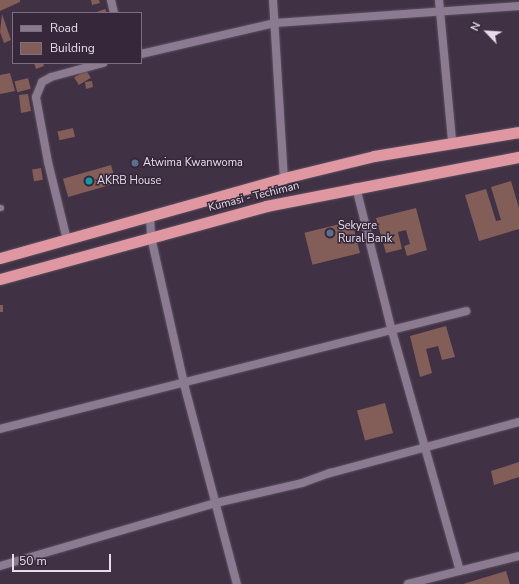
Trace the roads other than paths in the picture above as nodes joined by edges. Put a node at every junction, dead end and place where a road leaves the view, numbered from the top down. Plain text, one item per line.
1 (111, 0) edge
2 (273, 0) edge
3 (439, 0) edge
4 (519, 6) edge
5 (114, 12) edge
6 (440, 12) junction
7 (274, 24) junction
8 (142, 54) edge
9 (99, 64) edge
10 (519, 132) edge
11 (452, 142) junction
12 (519, 157) edge
13 (284, 178) junction
14 (356, 187) junction
15 (150, 216) junction
16 (150, 237) junction
17 (67, 240) junction
18 (0, 258) edge
19 (0, 279) edge
20 (466, 311) dead end
21 (392, 331) junction
22 (184, 384) junction
23 (519, 422) edge
24 (0, 430) edge
25 (425, 448) junction
26 (216, 503) junction
27 (519, 556) edge
28 (0, 566) edge
29 (460, 571) junction
30 (237, 584) edge
31 (408, 584) edge

1 - 5 street
2 - 7 street
3 - 6 street
4 - 6 street
6 - 7 street
6 - 11 street
7 - 8 street
7 - 13 street
9 - 17 street
10 - 11 highway
11 - 13 highway
12 - 14 highway, Kumasi - Techiman
13 - 15 highway
14 - 16 highway, Kumasi - Techiman
14 - 21 street
15 - 16 street
15 - 17 highway
16 - 19 highway, Kumasi - Techiman
16 - 22 street
17 - 18 highway
20 - 21 street
21 - 22 street
21 - 25 street
22 - 24 street
22 - 26 street
23 - 25 street
25 - 26 street
25 - 29 street
26 - 28 street
26 - 30 street
27 - 29 street
29 - 31 street

